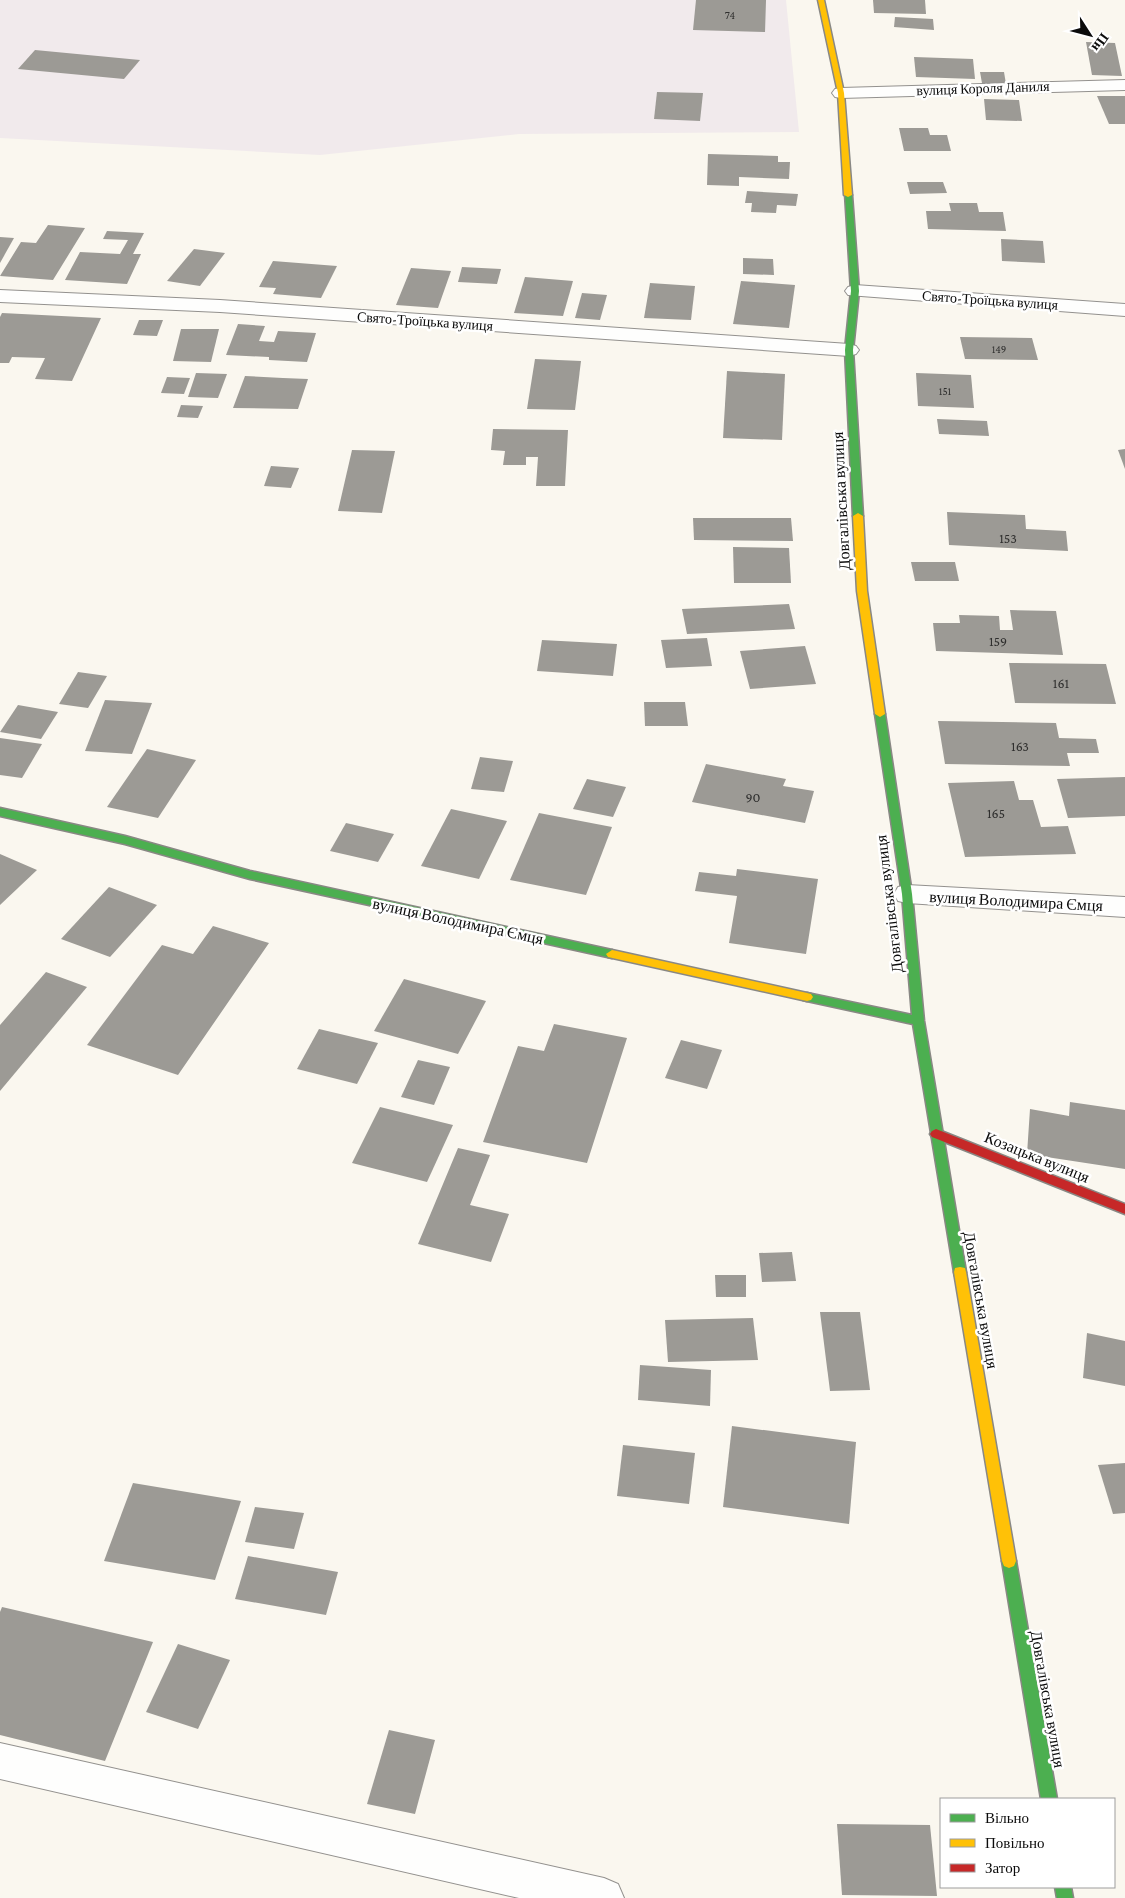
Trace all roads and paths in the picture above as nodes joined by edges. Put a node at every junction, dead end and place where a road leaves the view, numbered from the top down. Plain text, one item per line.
1 (821, 0) edge
2 (1125, 84) edge
3 (841, 93) junction
4 (856, 291) junction
5 (0, 296) edge
6 (1125, 310) edge
7 (849, 350) junction
8 (0, 812) edge
9 (907, 894) junction
10 (1125, 907) edge
11 (918, 1021) junction
12 (936, 1134) junction
13 (1125, 1209) edge
14 (0, 1761) edge
15 (1049, 1798) edge
16 (604, 1898) edge

1 - 3 street, Довгалівська вулиця
2 - 3 street, вулиця Короля Даниля
3 - 4 street, Довгалівська вулиця
4 - 6 street, Свято-Троїцька вулиця
4 - 7 street, Довгалівська вулиця
5 - 7 street, Свято-Троїцька вулиця
7 - 9 street, Довгалівська вулиця
8 - 11 street, вулиця Володимира Ємця
9 - 10 street, вулиця Володимира Ємця
9 - 11 street, Довгалівська вулиця
11 - 12 street, Довгалівська вулиця
12 - 13 street, Козацька вулиця
12 - 15 street, Довгалівська вулиця
14 - 16 street

